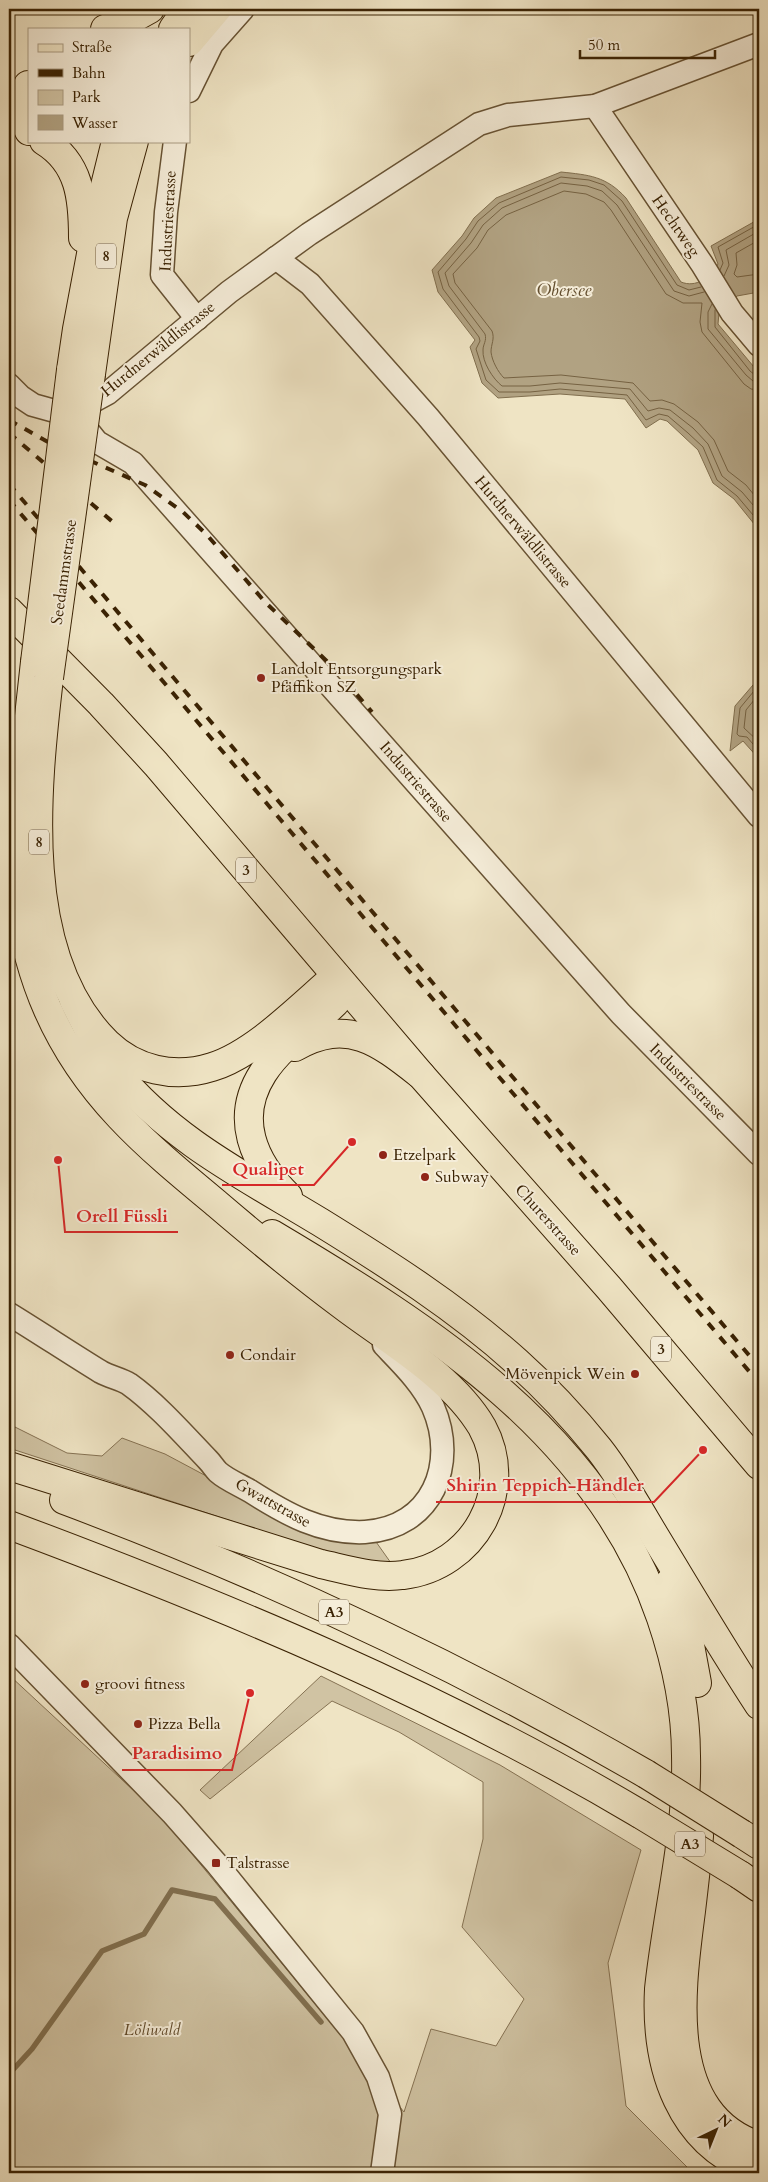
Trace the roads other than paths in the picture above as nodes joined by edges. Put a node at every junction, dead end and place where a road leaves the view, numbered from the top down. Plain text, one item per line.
1 (150, 9) edge
2 (188, 9) edge
3 (217, 9) edge
4 (243, 9) edge
5 (108, 28) edge
6 (174, 28) edge
7 (190, 41) edge
8 (759, 44) edge
9 (190, 89) edge
10 (22, 90) edge
11 (596, 106) junction
12 (28, 131) edge
13 (9, 132) edge
14 (28, 133) edge
15 (45, 142) edge
16 (116, 142) edge
17 (134, 142) edge
18 (174, 142) edge
19 (276, 258) junction
20 (197, 319) junction
21 (77, 329) junction
22 (759, 345) edge
23 (81, 372) junction
24 (9, 385) edge
25 (74, 412) junction
26 (9, 611) edge
27 (42, 670) junction
28 (759, 816) edge
29 (9, 871) edge
30 (25, 940) junction
31 (336, 976) junction
32 (74, 1001) junction
33 (271, 1063) junction
34 (421, 1075) junction
35 (759, 1154) edge
36 (198, 1189) junction
37 (318, 1221) junction
38 (9, 1314) edge
39 (356, 1316) junction
40 (9, 1466) edge
41 (759, 1466) edge
42 (9, 1480) edge
43 (639, 1510) junction
44 (9, 1525) edge
45 (9, 1645) edge
46 (759, 1705) edge
47 (751, 1840) edge
48 (750, 1883) edge
49 (759, 2146) edge
50 (759, 2172) edge
51 (382, 2173) edge

1 - 5 main road
2 - 6 main road
3 - 7 main road
4 - 9 street
8 - 11 street, Hurdnerwäldlistrasse
10 - 12 main road
11 - 19 street, Hurdnerwäldlistrasse
11 - 22 street, Hechtweg
13 - 14 main road
15 - 21 main road
16 - 21 main road
17 - 23 main road, 8
18 - 20 street, Industriestrasse
19 - 20 street, Hurdnerwäldlistrasse
19 - 28 street, Hurdnerwäldlistrasse
20 - 25 street, Hurdnerwäldlistrasse
21 - 23 main road
23 - 27 main road, bridge
24 - 25 street
25 - 35 street, Industriestrasse
26 - 31 main road, 3
27 - 30 main road
27 - 32 main road, 8
29 - 30 main road
30 - 36 main road
31 - 32 main road, 8
31 - 33 main road
31 - 34 main road, Churerstrasse / 3
32 - 37 main road
33 - 34 main road
33 - 37 main road
34 - 41 main road, Churerstrasse / 3
36 - 39 main road
36 - 50 main road
37 - 43 main road
38 - 39 street, Gwattstrasse
39 - 40 main road
42 - 47 main road, A3, bridge
43 - 46 main road
43 - 49 main road
44 - 48 main road, A3, bridge
45 - 51 street

